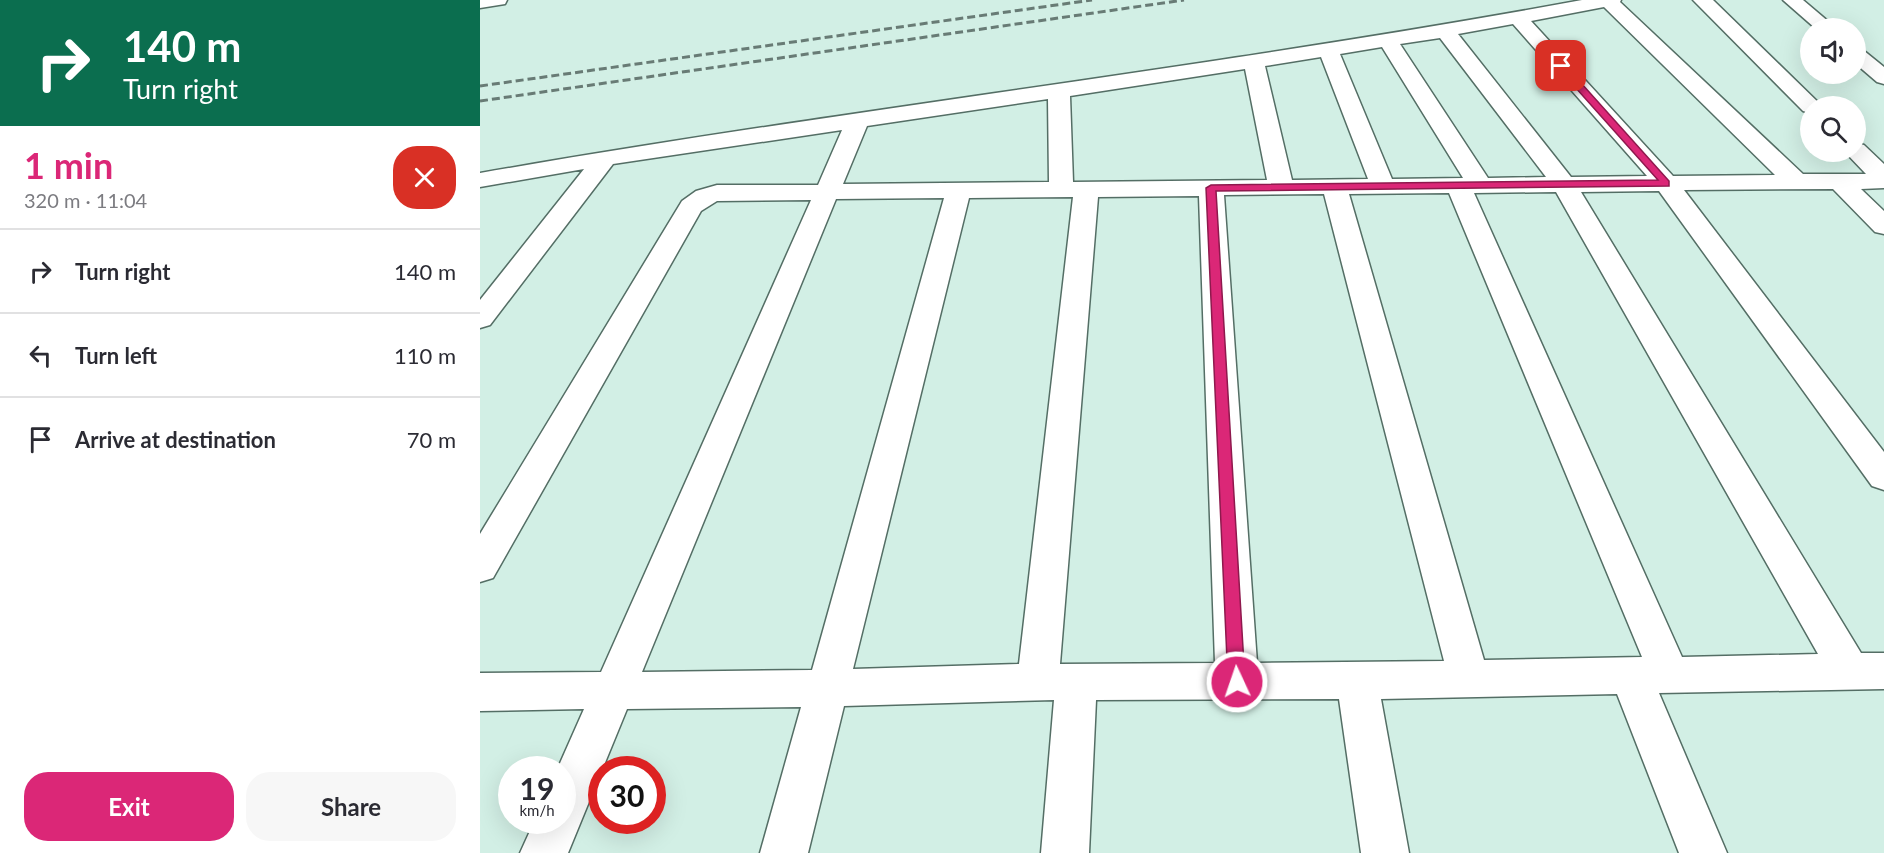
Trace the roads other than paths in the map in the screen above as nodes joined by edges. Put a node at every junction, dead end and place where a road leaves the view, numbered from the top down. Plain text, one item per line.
1 (498, 0) edge
2 (1610, 0) edge
3 (1702, 0) edge
4 (1792, 0) edge
5 (480, 2) edge
6 (1516, 16) junction
7 (1814, 18) edge
8 (1445, 30) junction
9 (1388, 39) junction
10 (1328, 50) junction
11 (1254, 62) junction
12 (1866, 63) edge
13 (1884, 78) edge
14 (1059, 92) junction
15 (1801, 96) edge
16 (857, 122) junction
17 (605, 158) junction
18 (1866, 161) edge
19 (480, 180) edge
20 (1884, 180) edge
21 (1797, 182) junction
22 (1840, 182) junction
23 (1666, 183) junction
24 (1564, 184) junction
25 (1470, 185) junction
26 (1383, 186) junction
27 (1281, 187) junction
28 (1335, 187) junction
29 (1211, 188) junction
30 (1074, 189) junction
31 (958, 190) junction
32 (828, 192) junction
33 (1884, 226) edge
34 (480, 319) edge
35 (1884, 477) edge
36 (480, 567) edge
37 (1867, 672) edge
38 (1650, 676) junction
39 (1469, 679) junction
40 (1357, 681) junction
41 (1057, 682) junction
42 (1237, 682) junction
43 (828, 688) junction
44 (615, 690) junction
45 (480, 692) edge
46 (576, 779) edge
47 (552, 834) edge
48 (544, 853) edge
49 (783, 853) edge
50 (1065, 853) edge
51 (1385, 853) edge
52 (1703, 853) edge

1 - 5 street
2 - 6 street
2 - 21 street
3 - 15 street
4 - 7 street
6 - 8 street
6 - 23 street
8 - 9 street
8 - 24 street
9 - 10 street
9 - 25 street
10 - 11 street
10 - 26 street
11 - 14 street
11 - 27 street
12 - 13 street
14 - 16 street
14 - 30 street
16 - 17 street
16 - 32 street
17 - 19 street
17 - 34 street
18 - 20 street
20 - 22 street
21 - 22 street
21 - 23 street
22 - 33 street
23 - 24 street
23 - 35 street
24 - 25 street
24 - 37 street
25 - 26 street
25 - 38 street
26 - 28 street
27 - 28 street
27 - 29 street
28 - 39 street
29 - 30 street
29 - 42 street
30 - 31 street
30 - 41 street
31 - 32 street
31 - 43 street
32 - 36 street
32 - 44 street
37 - 38 street
38 - 39 street
38 - 52 street
39 - 40 street
40 - 42 street
40 - 51 street
41 - 42 street
41 - 43 street
41 - 50 street
43 - 44 street
43 - 49 street
44 - 45 street
44 - 46 street
47 - 48 street

